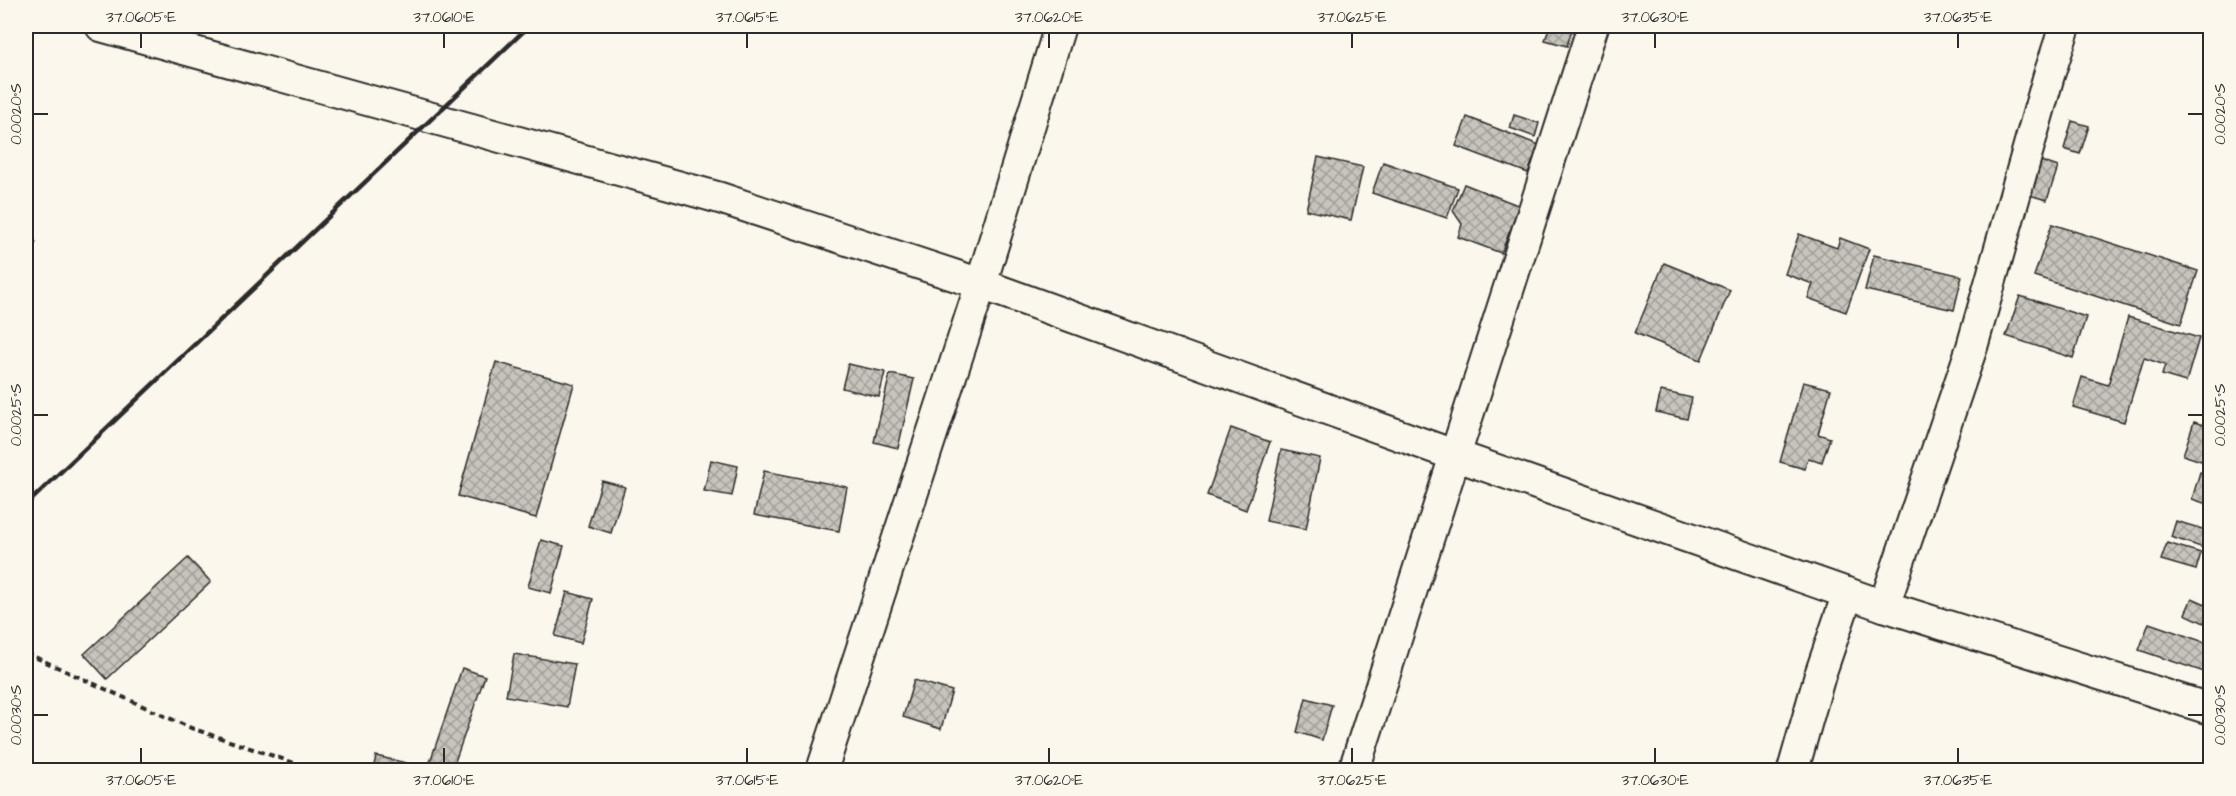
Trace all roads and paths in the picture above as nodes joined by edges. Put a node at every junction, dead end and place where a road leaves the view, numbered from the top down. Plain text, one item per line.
1 (101, 26) edge
2 (1060, 26) edge
3 (1593, 26) edge
4 (2065, 26) edge
5 (981, 284) junction
6 (1454, 455) junction
7 (1848, 593) junction
8 (1884, 606) junction
9 (26, 653) edge
10 (2211, 709) edge
11 (315, 771) edge
12 (822, 771) edge
13 (1354, 771) edge
14 (1792, 771) edge

1 - 5 street
2 - 5 street
3 - 6 street
4 - 8 street
5 - 6 street
5 - 12 street
6 - 7 street
6 - 13 street
7 - 8 street
7 - 14 street
8 - 10 street
9 - 11 path

